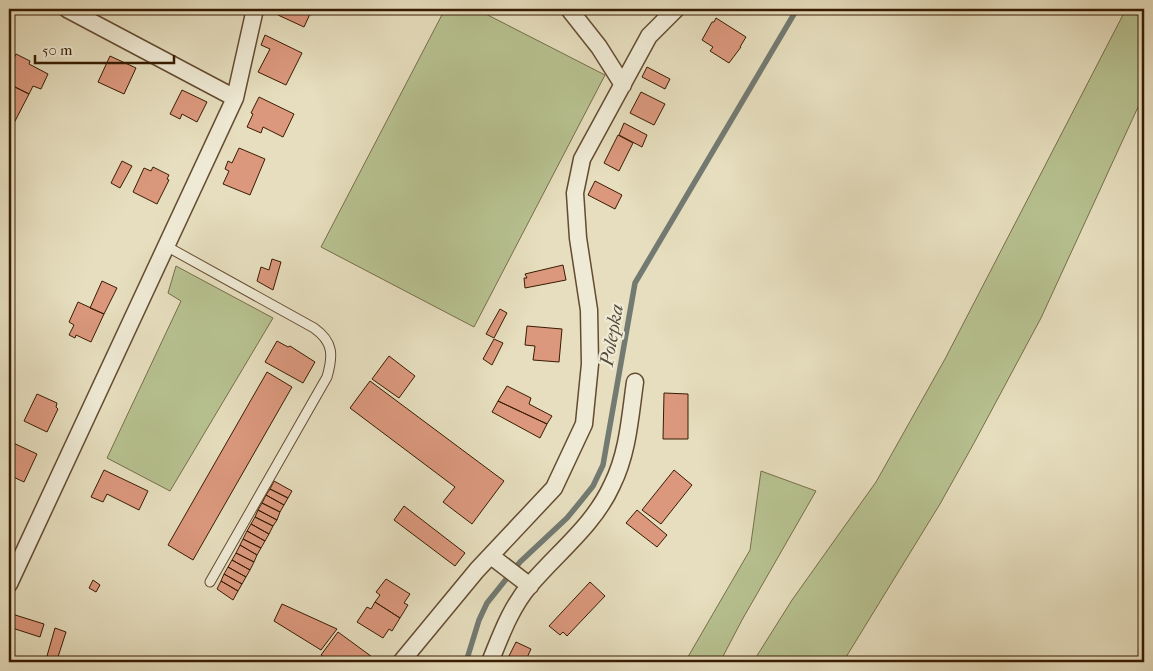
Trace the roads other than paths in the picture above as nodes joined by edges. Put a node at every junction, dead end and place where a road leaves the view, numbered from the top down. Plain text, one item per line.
1 (67, 9) edge
2 (255, 9) edge
3 (568, 9) edge
4 (676, 9) edge
5 (623, 85) junction
6 (235, 98) junction
7 (166, 246) junction
8 (635, 382) dead end
9 (496, 560) junction
10 (210, 582) dead end
11 (525, 582) junction
12 (9, 584) edge
13 (401, 662) edge
14 (490, 662) edge

1 - 6 street
2 - 6 street
3 - 5 street
4 - 5 street
5 - 9 street
6 - 7 street
7 - 10 lane
7 - 12 street
8 - 11 street
9 - 11 street
9 - 13 street
11 - 14 street

